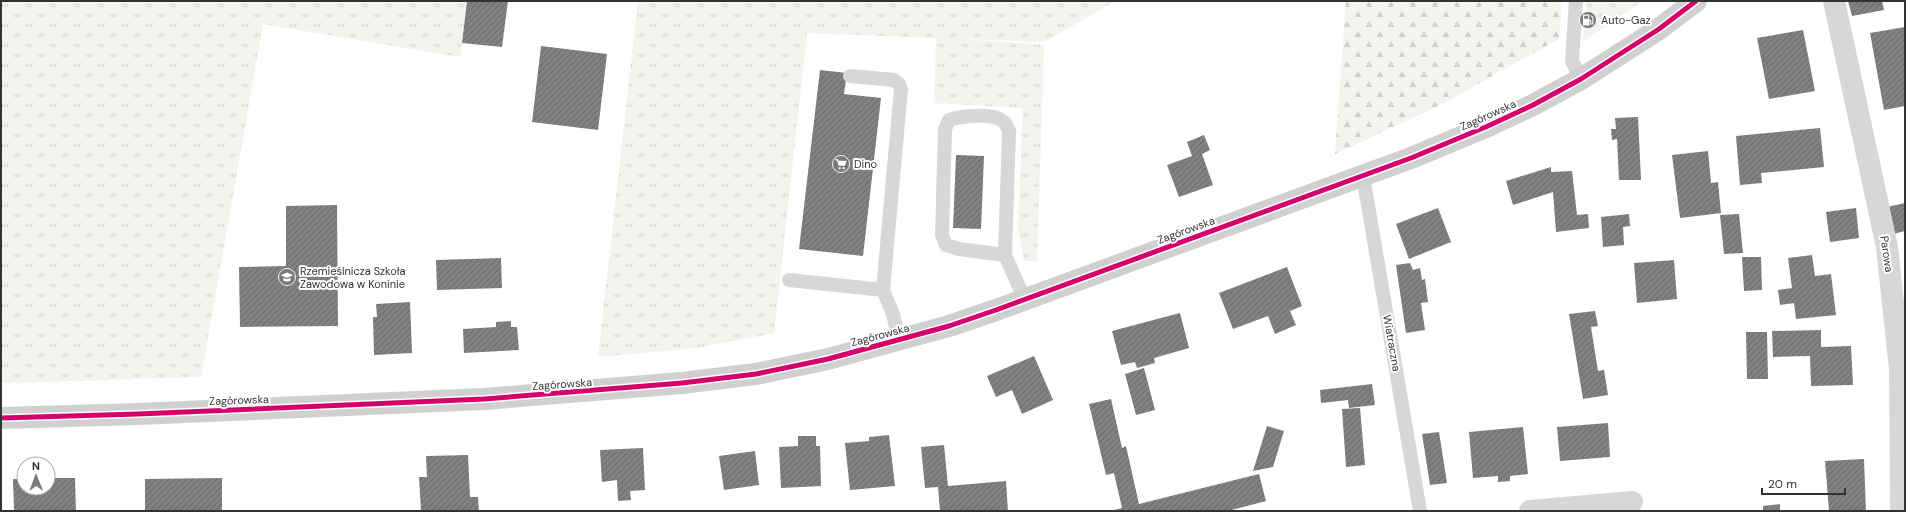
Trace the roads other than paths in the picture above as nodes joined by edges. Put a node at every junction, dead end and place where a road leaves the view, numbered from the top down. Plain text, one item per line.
1 (1576, 1) edge
2 (1834, 1) edge
3 (1683, 5) edge
4 (850, 76) dead end
5 (1581, 79) junction
6 (1363, 176) junction
7 (1005, 255) junction
8 (790, 280) dead end
9 (883, 290) junction
10 (1024, 300) junction
11 (899, 340) junction
12 (1901, 350) edge
13 (1, 418) edge
14 (1632, 502) dead end
15 (1420, 511) edge
16 (1530, 511) edge
17 (1901, 511) edge

1 - 5 lane
2 - 12 street, Parowa
3 - 5 street, Zagórowska
4 - 9 lane
5 - 6 street, Zagórowska
6 - 10 street, Zagórowska
6 - 15 lane, Wiatraczna
7 - 7 lane
7 - 10 lane
8 - 9 lane
9 - 11 lane
10 - 11 street, Zagórowska
11 - 13 street, Zagórowska
12 - 17 street, Parowa
14 - 16 street

